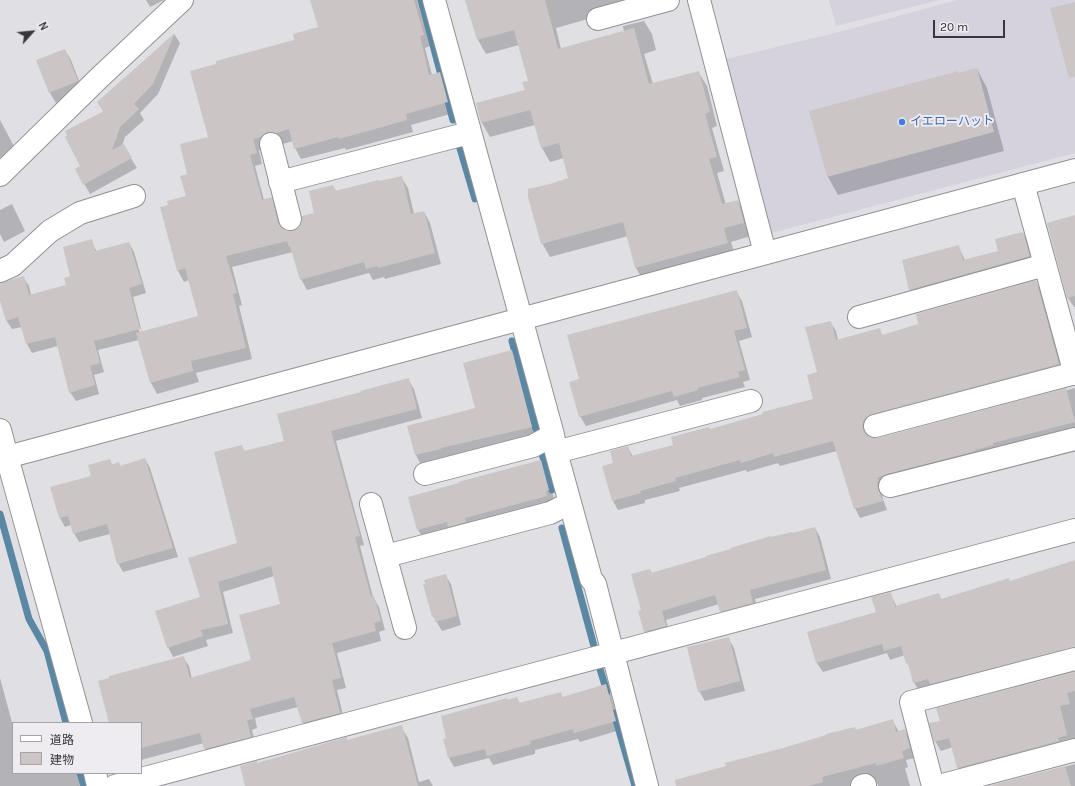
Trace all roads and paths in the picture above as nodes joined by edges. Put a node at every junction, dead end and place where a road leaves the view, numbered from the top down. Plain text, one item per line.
1 (182, 0) edge
2 (434, 0) edge
3 (668, 0) edge
4 (699, 0) edge
5 (598, 19) dead end
6 (469, 133) junction
7 (271, 144) dead end
8 (1075, 170) edge
9 (0, 176) edge
10 (280, 182) junction
11 (1023, 184) junction
12 (134, 196) dead end
13 (290, 219) dead end
14 (765, 254) junction
15 (1045, 265) junction
16 (0, 271) edge
17 (859, 317) dead end
18 (522, 319) junction
19 (1075, 374) edge
20 (751, 401) dead end
21 (875, 426) dead end
22 (0, 430) edge
23 (1075, 438) edge
24 (555, 444) junction
25 (7, 456) junction
26 (424, 474) dead end
27 (890, 486) dead end
28 (570, 503) junction
29 (371, 504) dead end
30 (1075, 530) edge
31 (386, 556) junction
32 (405, 628) dead end
33 (612, 653) junction
34 (1075, 659) edge
35 (81, 722) edge
36 (1075, 750) edge
37 (95, 774) edge
38 (98, 786) edge
39 (115, 786) edge
40 (647, 786) edge
41 (933, 786) edge
42 (939, 786) edge

1 - 9 street
2 - 6 street
3 - 5 street
4 - 14 street
6 - 10 street
6 - 18 street
7 - 10 street
8 - 11 street
10 - 13 street
11 - 14 street
11 - 15 street
12 - 16 street
14 - 18 street
15 - 17 street
15 - 19 street
18 - 24 street
18 - 25 street
19 - 21 street
20 - 24 street
22 - 25 street
23 - 27 street
24 - 26 street
24 - 28 street
25 - 35 street
28 - 31 street
28 - 33 street
29 - 31 street
30 - 33 street
31 - 32 street
33 - 39 street
33 - 40 street
34 - 41 street
36 - 42 street
37 - 38 street

